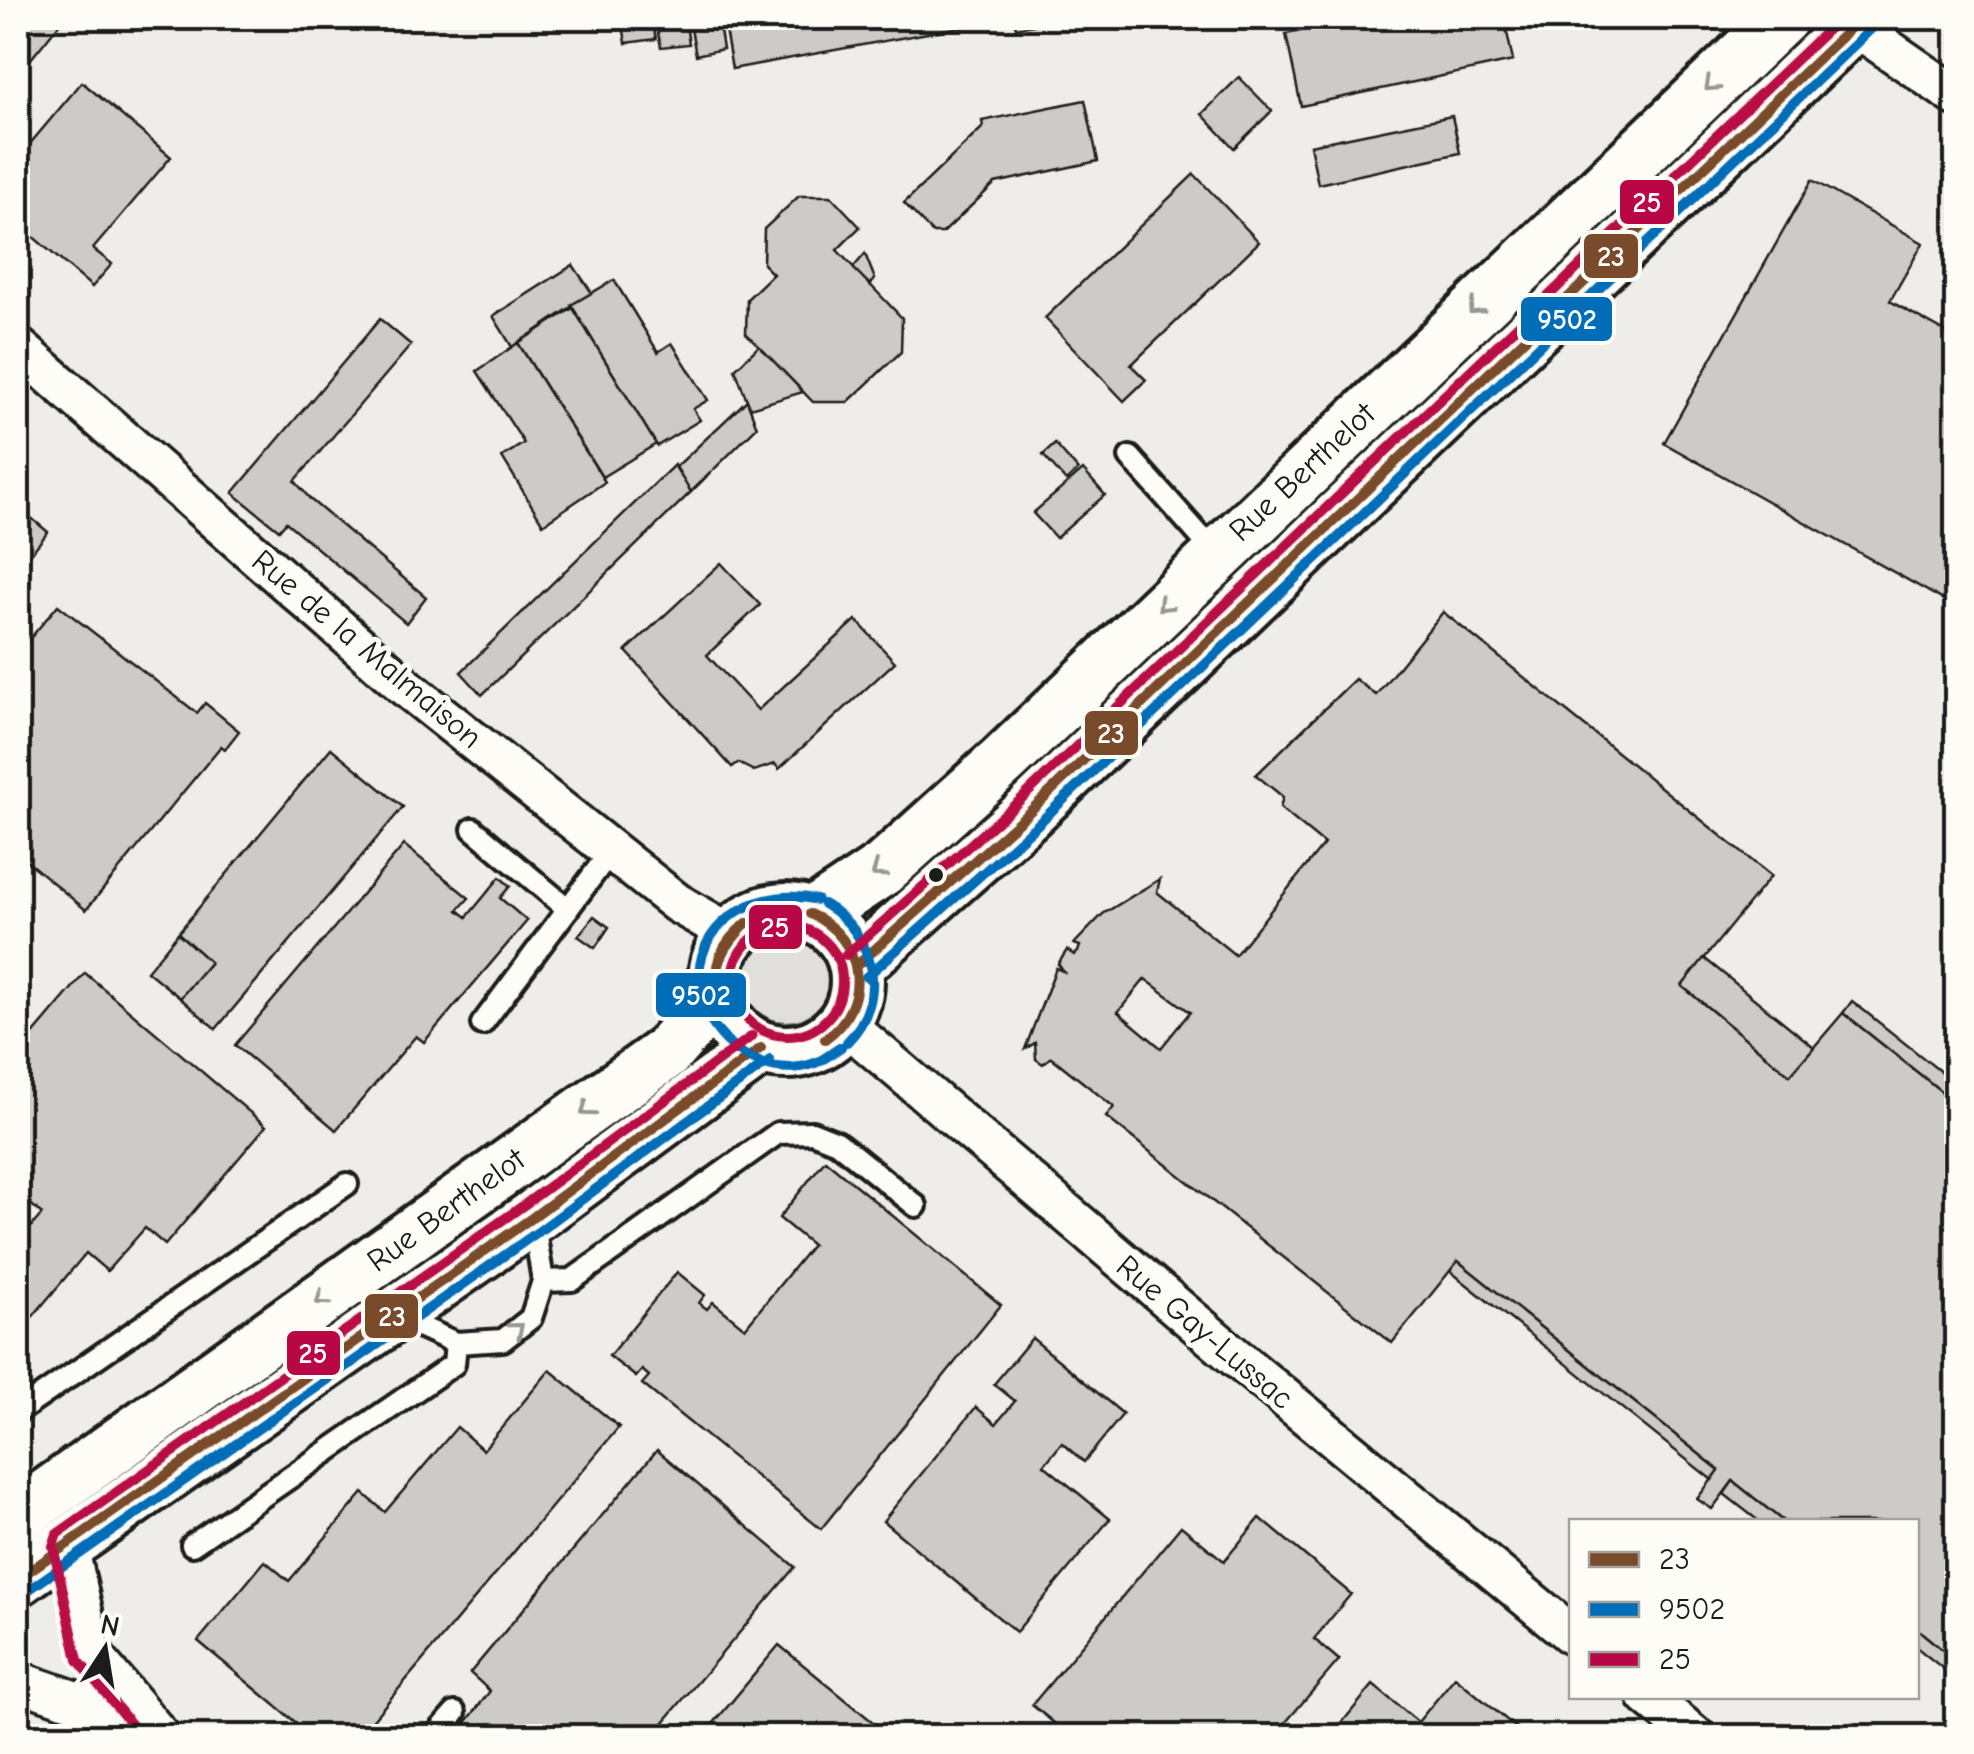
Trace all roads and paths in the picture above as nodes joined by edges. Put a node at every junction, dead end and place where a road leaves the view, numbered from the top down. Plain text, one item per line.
1 (1782, 18) edge
2 (1852, 20) edge
3 (1956, 96) edge
4 (18, 346) edge
5 (1130, 457) dead end
6 (1216, 554) junction
7 (473, 829) dead end
8 (611, 851) junction
9 (568, 909) junction
10 (814, 915) junction
11 (731, 934) junction
12 (856, 966) junction
13 (716, 996) junction
14 (482, 1024) dead end
15 (844, 1024) junction
16 (761, 1048) junction
17 (347, 1184) dead end
18 (916, 1206) dead end
19 (533, 1217) junction
20 (543, 1281) junction
21 (394, 1315) junction
22 (456, 1343) junction
23 (18, 1412) edge
24 (24, 1501) edge
25 (68, 1544) junction
26 (192, 1546) dead end
27 (18, 1579) edge
28 (1569, 1632) edge
29 (18, 1681) edge
30 (1651, 1699) edge
31 (455, 1713) dead end
32 (154, 1731) edge
33 (434, 1736) edge
34 (1695, 1736) edge

1 -> 6 main road, Rue Berthelot
2 - 3 street
2 - 12 main road, Rue Berthelot
4 - 8 street, Rue de la Malmaison
5 - 6 lane
6 -> 10 main road, Rue Berthelot
7 - 9 lane
8 - 9 lane
8 - 11 street, Rue de la Malmaison
9 - 14 lane
10 - 11 main road
10 - 12 main road
11 - 13 main road
12 - 15 main road
13 - 16 main road
13 -> 24 main road, Rue Berthelot
15 - 16 main road
15 - 28 street, Rue Gay-Lussac
16 - 19 main road, Rue Berthelot
17 - 23 lane
18 - 20 lane
19 - 20 lane
19 - 21 main road, Rue Berthelot
22 -> 20 lane
21 - 22 lane
21 - 25 main road, Rue Berthelot
22 - 26 lane
25 - 27 main road, Rue Berthelot
25 - 32 street
29 - 32 street
30 - 34 street
31 - 33 lane

